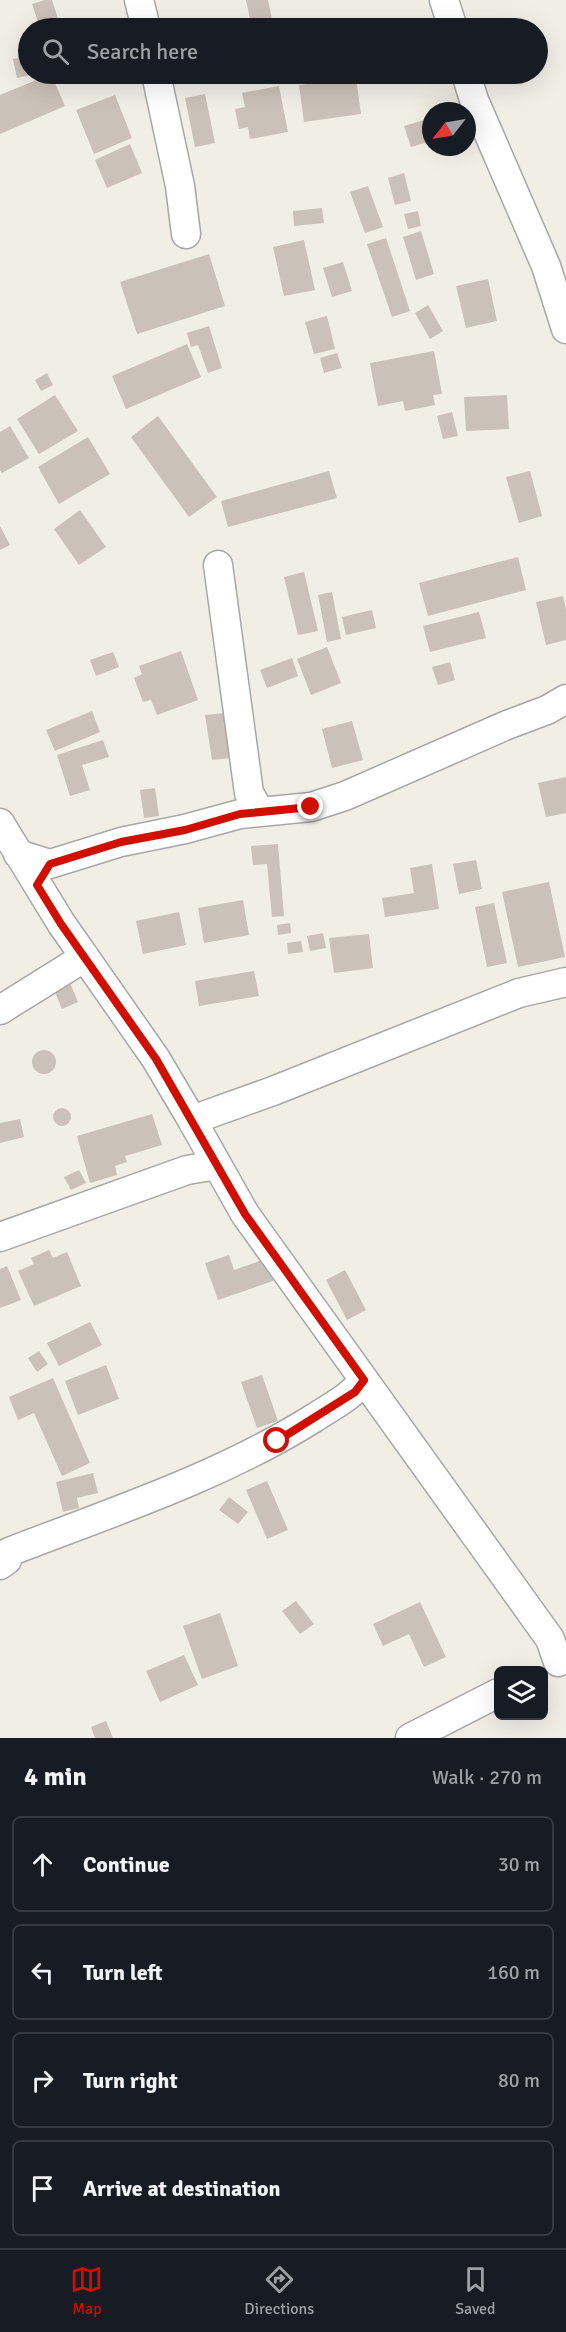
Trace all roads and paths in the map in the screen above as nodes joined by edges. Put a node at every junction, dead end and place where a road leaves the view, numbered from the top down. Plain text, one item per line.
1 (139, 0) edge
2 (444, 0) edge
3 (144, 18) edge
4 (450, 18) edge
5 (158, 84) edge
6 (469, 84) edge
7 (186, 234) dead end
8 (566, 329) edge
9 (218, 565) dead end
10 (566, 699) edge
11 (249, 806) junction
12 (0, 823) edge
13 (44, 875) junction
14 (85, 957) junction
15 (566, 982) edge
16 (0, 1010) edge
17 (192, 1120) junction
18 (217, 1165) junction
19 (0, 1237) edge
20 (364, 1380) junction
21 (0, 1565) edge
22 (555, 1664) edge
23 (494, 1695) edge
24 (410, 1738) edge

1 - 3 street
2 - 4 street
5 - 7 street
6 - 8 street
9 - 11 street
10 - 11 street
11 - 13 street
12 - 13 street
13 - 14 street
14 - 16 street
14 - 17 street
15 - 17 street
17 - 18 street
18 - 19 street
18 - 20 street
20 - 21 street
20 - 22 street
23 - 24 street

